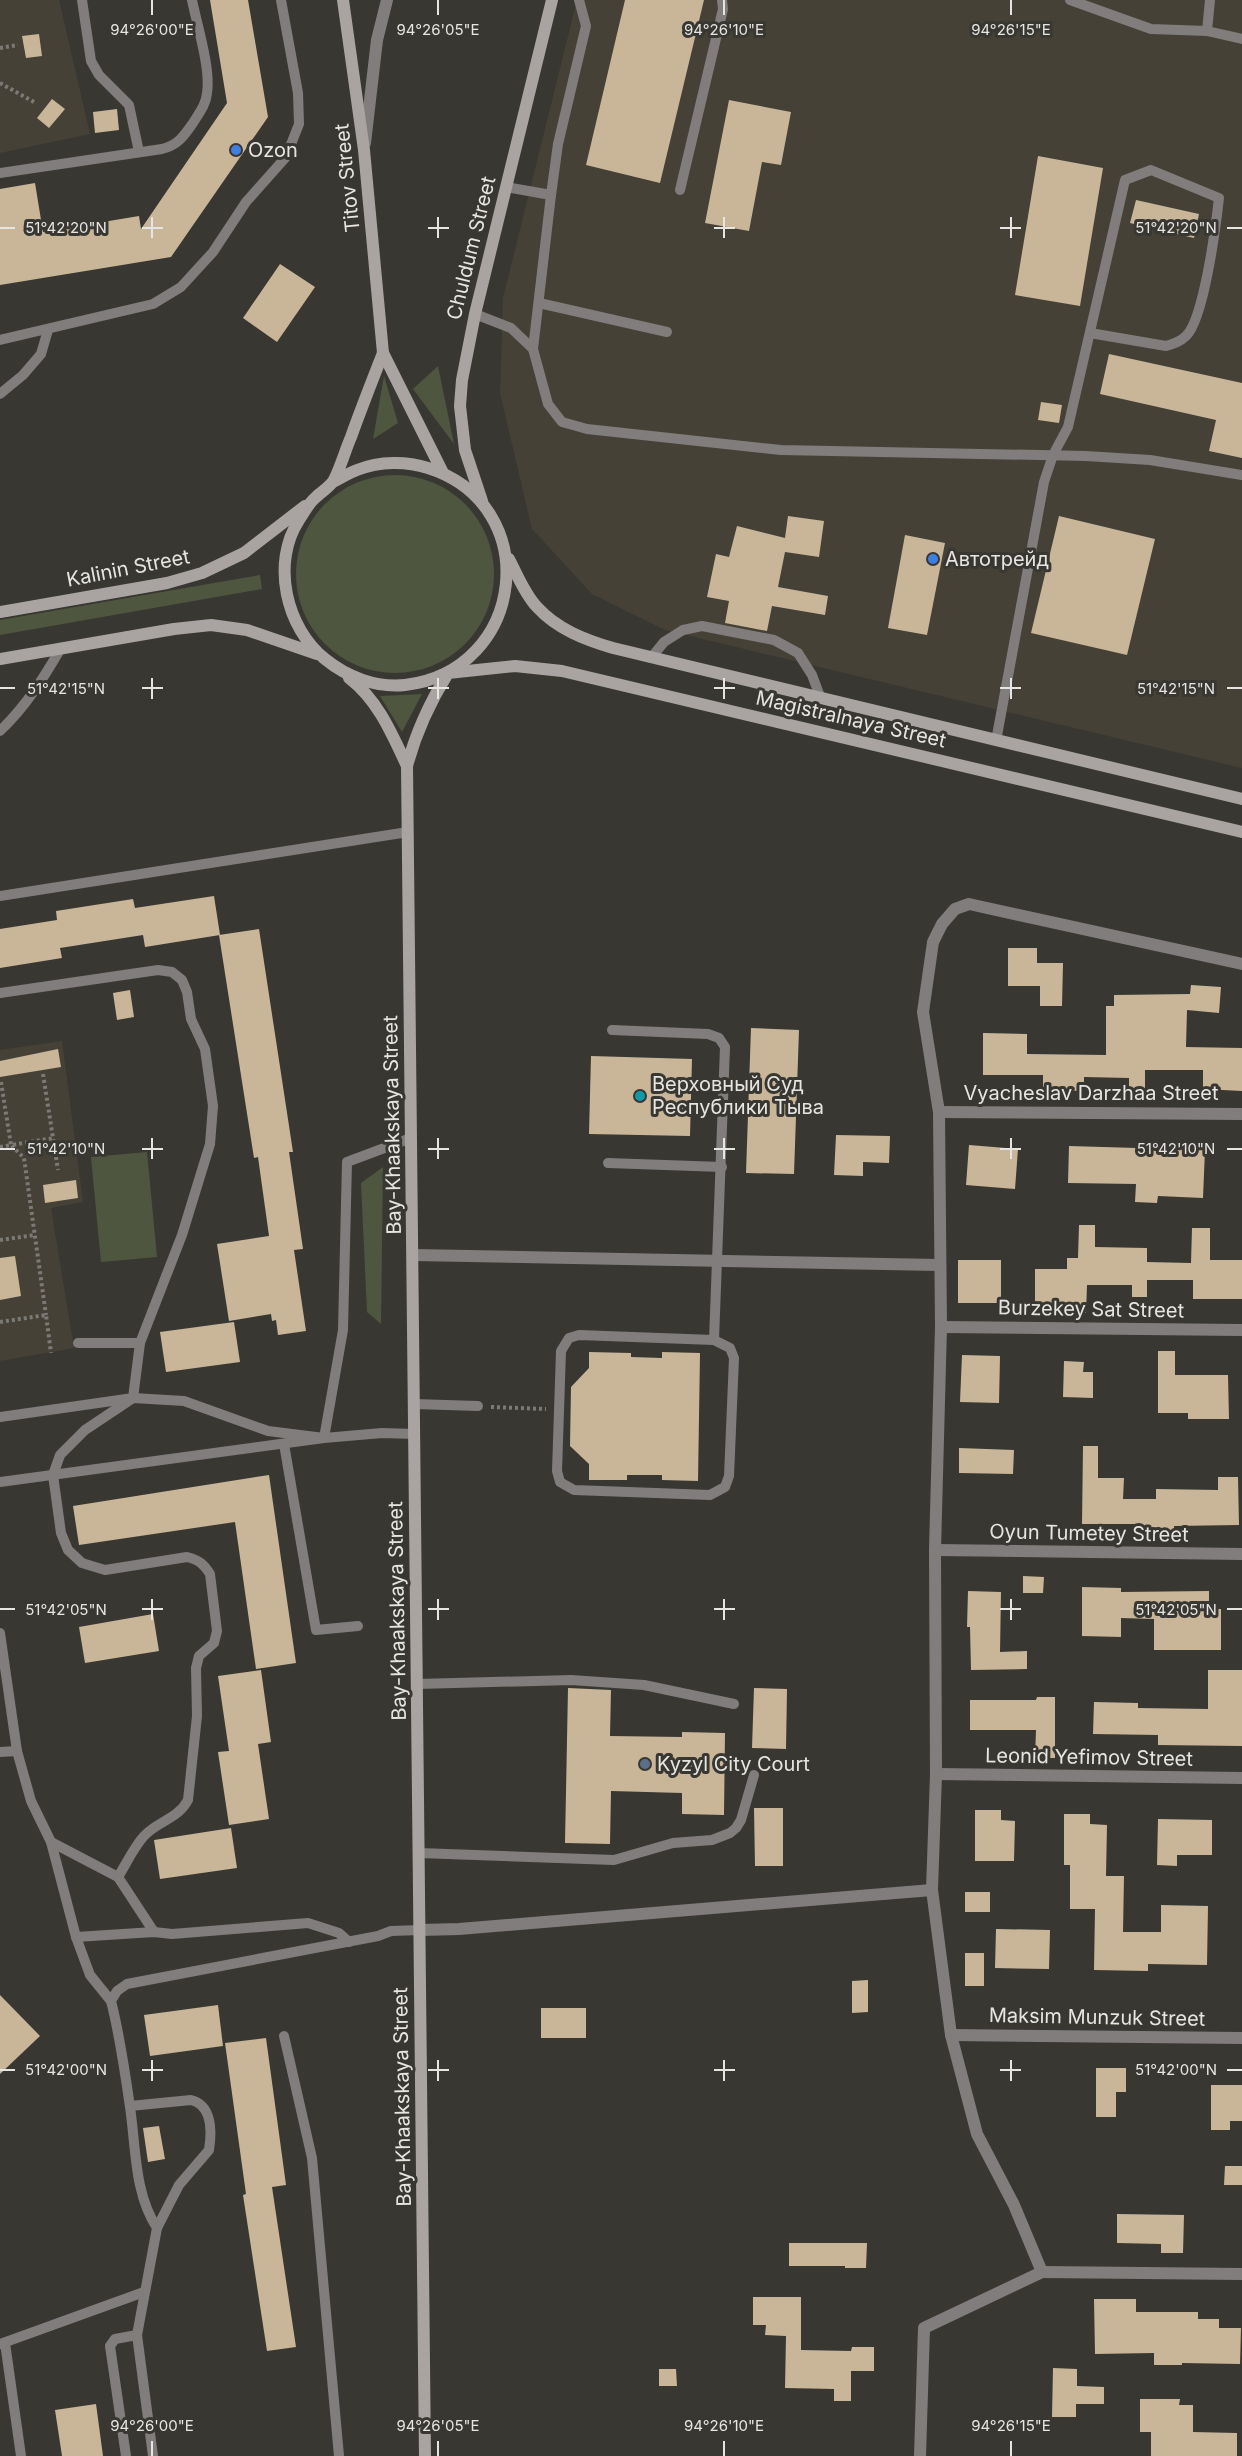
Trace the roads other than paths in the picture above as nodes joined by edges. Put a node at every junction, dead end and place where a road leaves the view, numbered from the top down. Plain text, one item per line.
1 (82, 0) edge
2 (192, 0) edge
3 (281, 0) edge
4 (343, 0) edge
5 (387, 0) edge
6 (552, 0) edge
7 (579, 0) edge
8 (722, 0) edge
9 (1070, 0) edge
10 (1210, 0) edge
11 (1207, 31) junction
12 (1242, 39) edge
13 (364, 150) junction
14 (139, 152) junction
15 (0, 173) edge
16 (506, 187) junction
17 (680, 190) dead end
18 (551, 195) junction
19 (538, 303) junction
20 (475, 314) junction
21 (48, 330) junction
22 (667, 332) dead end
23 (1090, 333) junction
24 (0, 340) edge
25 (533, 349) junction
26 (383, 353) junction
27 (0, 394) edge
28 (1053, 455) junction
29 (442, 473) junction
30 (1242, 475) edge
31 (333, 482) junction
32 (313, 500) junction
33 (484, 506) junction
34 (505, 553) junction
35 (0, 612) edge
36 (61, 648) junction
37 (318, 654) junction
38 (651, 658) junction
39 (0, 659) edge
40 (334, 667) junction
41 (448, 673) junction
42 (821, 699) junction
43 (18, 713) junction
44 (0, 716) edge
45 (0, 731) edge
46 (996, 741) junction
47 (408, 766) junction
48 (1242, 799) edge
49 (408, 832) junction
50 (1242, 832) edge
51 (0, 896) edge
52 (1242, 964) edge
53 (0, 993) edge
54 (612, 1030) dead end
55 (939, 1112) junction
56 (1242, 1114) edge
57 (411, 1138) junction
58 (608, 1163) dead end
59 (722, 1167) junction
60 (413, 1255) junction
61 (718, 1262) junction
62 (939, 1265) junction
63 (940, 1327) junction
64 (1242, 1330) edge
65 (714, 1340) junction
66 (78, 1343) dead end
67 (140, 1343) junction
68 (133, 1398) junction
69 (414, 1404) junction
70 (478, 1406) road end
71 (0, 1417) edge
72 (414, 1434) junction
73 (324, 1438) junction
74 (284, 1444) junction
75 (53, 1475) junction
76 (0, 1482) edge
77 (935, 1550) junction
78 (1242, 1554) edge
79 (358, 1626) dead end
80 (0, 1633) edge
81 (417, 1684) junction
82 (734, 1704) dead end
83 (17, 1751) junction
84 (0, 1752) edge
85 (754, 1774) dead end
86 (936, 1774) junction
87 (1242, 1778) edge
88 (51, 1842) junction
89 (419, 1854) junction
90 (118, 1877) junction
91 (932, 1890) junction
92 (420, 1930) junction
93 (154, 1932) junction
94 (76, 1937) junction
95 (349, 1942) junction
96 (111, 2001) junction
97 (951, 2035) junction
98 (285, 2036) dead end
99 (1242, 2038) edge
100 (130, 2106) junction
101 (157, 2228) junction
102 (1042, 2272) junction
103 (1242, 2274) edge
104 (144, 2292) junction
105 (136, 2335) junction
106 (2, 2344) edge
107 (21, 2456) edge
108 (126, 2456) edge
109 (153, 2456) edge
110 (339, 2456) edge
111 (425, 2456) edge
112 (921, 2456) edge

1 - 14 lane
2 - 14 lane
3 - 21 lane
4 - 13 main road, Titov Street
5 - 13 street
6 - 16 main road, Chuldum Street
7 - 18 lane
8 - 17 lane
9 - 11 lane
10 - 11 lane
11 - 12 lane
13 - 26 main road, Titov Street
14 - 15 lane
16 - 18 lane
16 - 20 main road, Chuldum Street
18 - 19 lane
19 - 22 lane
19 - 25 lane
20 - 25 lane
20 - 33 main road, Chuldum Street
21 - 24 lane
21 - 27 lane
23 - 23 lane
23 - 28 lane
25 - 28 lane
26 - 29 main road, Titov Street
26 - 31 main road, Titov Street
28 - 30 lane
28 - 46 lane
29 - 31 main road
29 - 33 main road
31 - 32 main road
32 - 35 main road, Kalinin Street
32 - 37 main road
33 - 34 main road
34 - 38 main road, Magistralnaya Street
34 - 41 main road
36 - 37 main road
36 - 39 main road
36 - 43 lane
37 - 40 main road
38 - 42 main road, Magistralnaya Street
38 - 42 lane
40 - 41 main road
40 - 47 main road, Bay-Khaakskaya Street
41 - 47 main road, Bay-Khaakskaya Street
41 - 50 main road, Magistralnaya Street
42 - 46 main road, Magistralnaya Street
43 - 44 lane
43 - 45 lane
46 - 48 main road, Magistralnaya Street
47 - 49 main road, Bay-Khaakskaya Street
49 - 51 lane
49 - 57 main road, Bay-Khaakskaya Street
52 - 55 street
53 - 67 lane
54 - 59 lane
55 - 56 street, Vyacheslav Darzhaa Street
55 - 62 street
57 - 60 main road, Bay-Khaakskaya Street
57 - 73 lane
58 - 59 lane
59 - 61 lane
60 - 61 street
60 - 69 main road, Bay-Khaakskaya Street
61 - 62 street
61 - 65 lane
62 - 63 street
63 - 64 street, Burzekey Sat Street
63 - 77 street
65 - 65 lane
66 - 67 lane
67 - 68 lane
68 - 71 lane
68 - 73 lane
68 - 75 lane
69 - 70 lane
69 - 72 main road, Bay-Khaakskaya Street
72 - 73 lane
72 - 81 main road, Bay-Khaakskaya Street
73 - 74 lane
74 - 75 lane
74 - 79 lane
75 - 76 lane
75 - 90 lane
77 - 78 street, Oyun Tumetey Street
77 - 86 street
80 - 83 lane
81 - 82 lane
81 - 89 main road, Bay-Khaakskaya Street
83 - 84 lane
83 - 88 lane
85 - 89 lane
86 - 87 street, Leonid Yefimov Street
86 - 91 street
88 - 90 lane
88 - 94 lane
89 - 92 main road, Bay-Khaakskaya Street
90 - 93 lane
91 - 92 street
91 - 97 street
92 - 95 lane
92 - 111 main road, Bay-Khaakskaya Street
93 - 94 lane
93 - 95 lane
94 - 96 lane
95 - 96 lane
96 - 100 lane
97 - 99 street, Maksim Munzuk Street
97 - 102 street
98 - 110 lane
100 - 101 lane
100 - 101 lane
101 - 104 lane
102 - 103 street
102 - 112 street
104 - 105 lane
104 - 106 lane
105 - 108 lane
105 - 109 lane
106 - 107 lane

